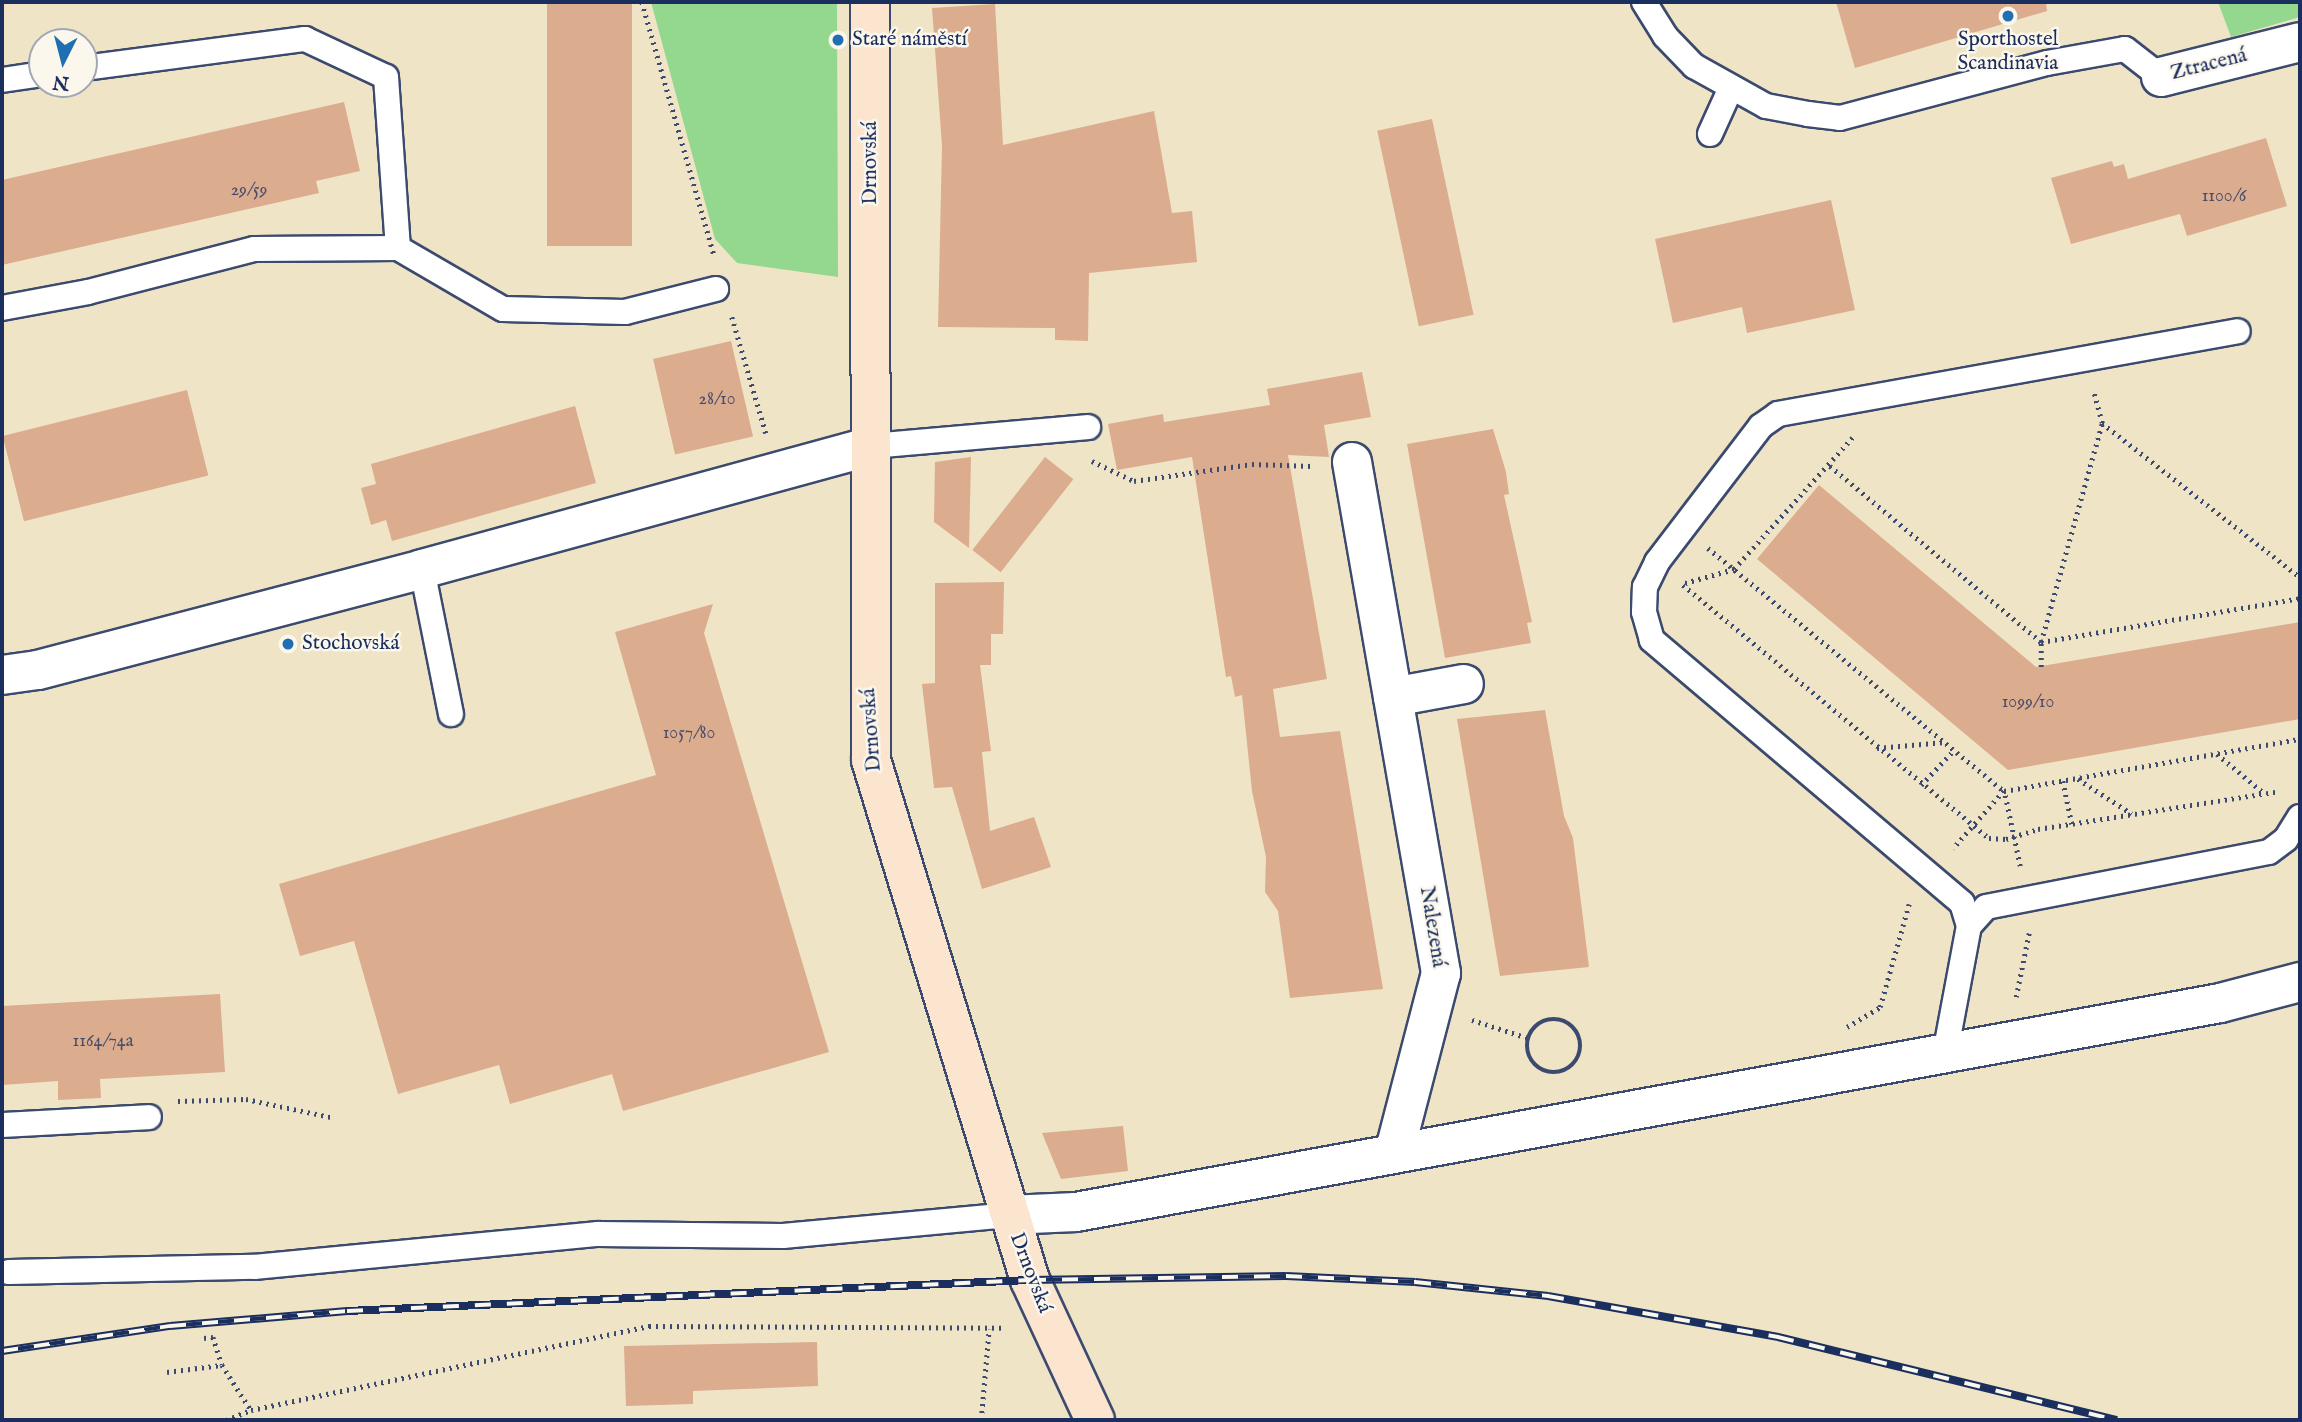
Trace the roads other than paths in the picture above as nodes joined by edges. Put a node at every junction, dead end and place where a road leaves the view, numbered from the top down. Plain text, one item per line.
1 (870, 2) edge
2 (1644, 2) edge
3 (2300, 42) edge
4 (98, 66) edge
5 (28, 76) edge
6 (2161, 78) joint
7 (2, 80) edge
8 (1730, 90) junction
9 (1710, 134) dead end
10 (398, 248) junction
11 (716, 289) dead end
12 (2, 308) edge
13 (2238, 331) dead end
14 (1088, 427) dead end
15 (873, 446) junction
16 (1353, 467) road end
17 (422, 569) junction
18 (2, 675) edge
19 (1465, 684) dead end
20 (1392, 696) junction
21 (452, 714) dead end
22 (2300, 817) edge
23 (1969, 926) junction
24 (2300, 982) edge
25 (1945, 1054) junction
26 (149, 1117) dead end
27 (2, 1125) edge
28 (1394, 1154) junction
29 (1008, 1215) junction
30 (9, 1272) dead end
31 (1095, 1420) edge

1 - 15 main road, Drnovská
2 - 8 lane
3 - 6 street, Ztracená
4 - 10 lane
5 - 7 lane
6 - 8 lane, Ztracená
8 - 9 lane
10 - 11 lane
10 - 12 lane
13 - 23 lane
14 - 15 lane
15 - 17 street
15 - 29 main road, Drnovská
16 - 20 street, Nalezená
17 - 18 street
17 - 21 lane
19 - 20 street
20 - 28 street, Nalezená
22 - 23 lane
23 - 25 lane
24 - 25 street
25 - 28 street
26 - 27 lane
28 - 29 street
29 - 30 lane
29 - 31 main road, Drnovská

